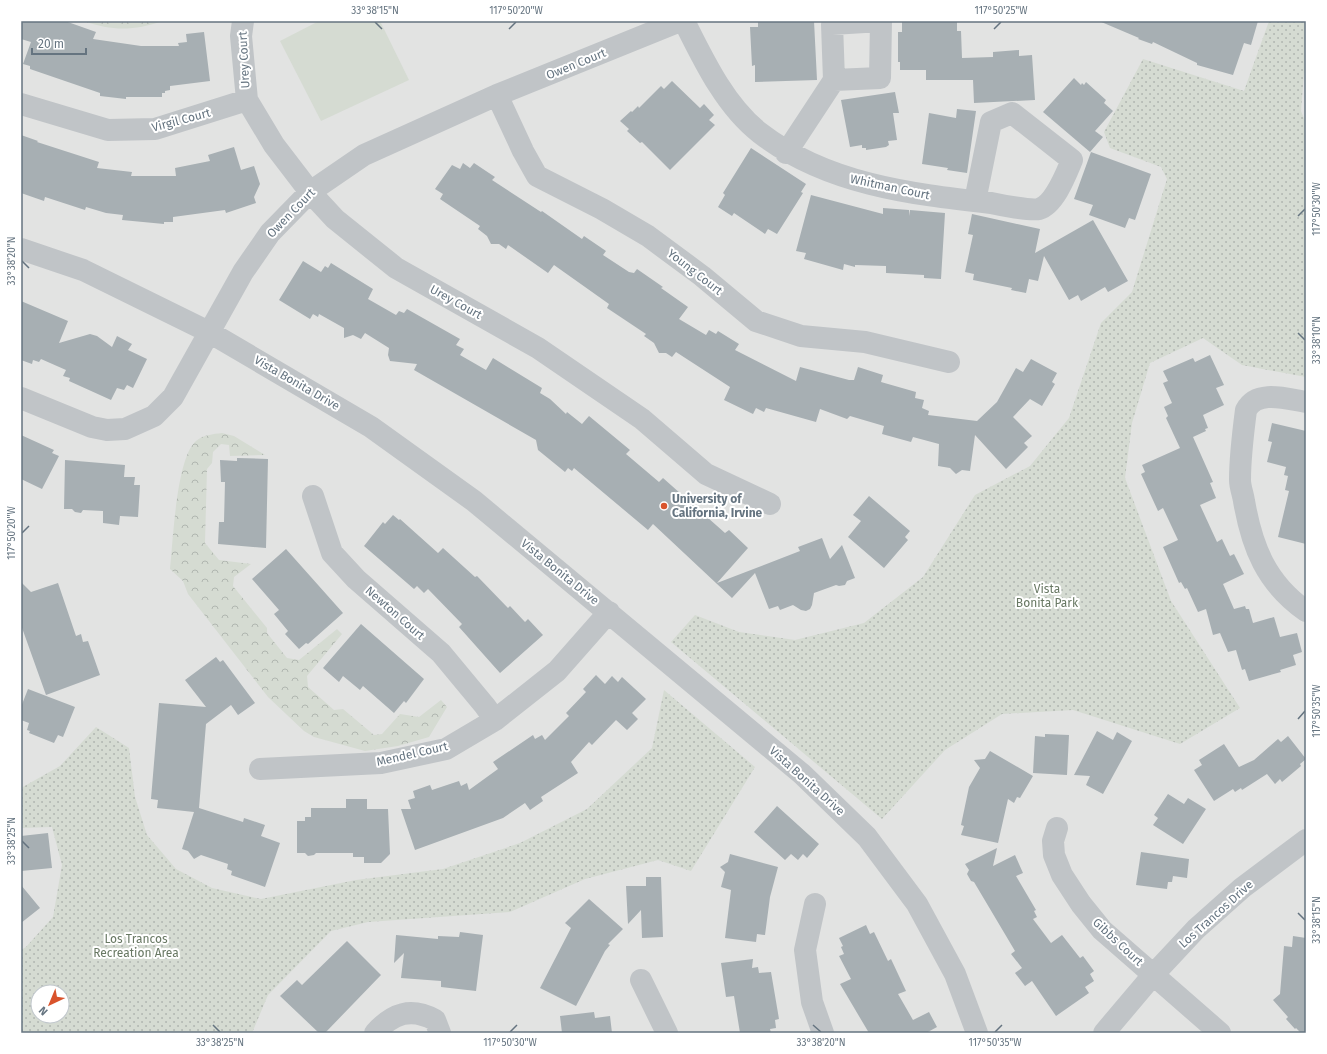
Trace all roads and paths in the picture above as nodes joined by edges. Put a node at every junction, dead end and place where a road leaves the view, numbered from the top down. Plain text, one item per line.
1 (243, 21) edge
2 (680, 21) edge
3 (684, 21) edge
4 (834, 80) dead end
5 (497, 95) junction
6 (247, 100) junction
7 (21, 104) edge
8 (786, 153) junction
9 (310, 192) junction
10 (975, 202) junction
11 (21, 249) edge
12 (209, 332) junction
13 (949, 362) dead end
14 (21, 398) edge
15 (1306, 402) edge
16 (313, 496) dead end
17 (770, 504) dead end
18 (1306, 611) edge
19 (609, 612) junction
20 (495, 720) junction
21 (260, 769) dead end
22 (1058, 828) dead end
23 (1306, 840) edge
24 (815, 904) dead end
25 (1153, 975) junction
26 (641, 980) dead end
27 (375, 1033) edge
28 (440, 1033) edge
29 (667, 1033) edge
30 (823, 1033) edge
31 (977, 1033) edge
32 (1104, 1033) edge
33 (1220, 1033) edge

1 - 6 street, Urey Court
2 - 5 street, Owen Court
3 - 8 street, Whitman Court
4 - 8 street
5 - 9 street, Owen Court
5 - 13 street, Young Court
6 - 7 street, Virgil Court
6 - 9 street, Urey Court
8 - 10 street, Whitman Court
9 - 12 street, Owen Court
9 - 17 street, Urey Court
10 - 10 street, Whitman Court
11 - 12 street, Vista Bonita Drive
12 - 14 street, Owen Court
12 - 19 street, Vista Bonita Drive
15 - 18 street
16 - 20 street, Newton Court
19 - 20 street, Mendel Court
19 - 31 street, Vista Bonita Drive
20 - 21 street, Mendel Court
22 - 25 street, Gibbs Court
23 - 25 street, Los Trancos Drive
24 - 30 street
25 - 32 street, Los Trancos Drive
25 - 33 street, Gibbs Court
26 - 29 street
27 - 28 street

